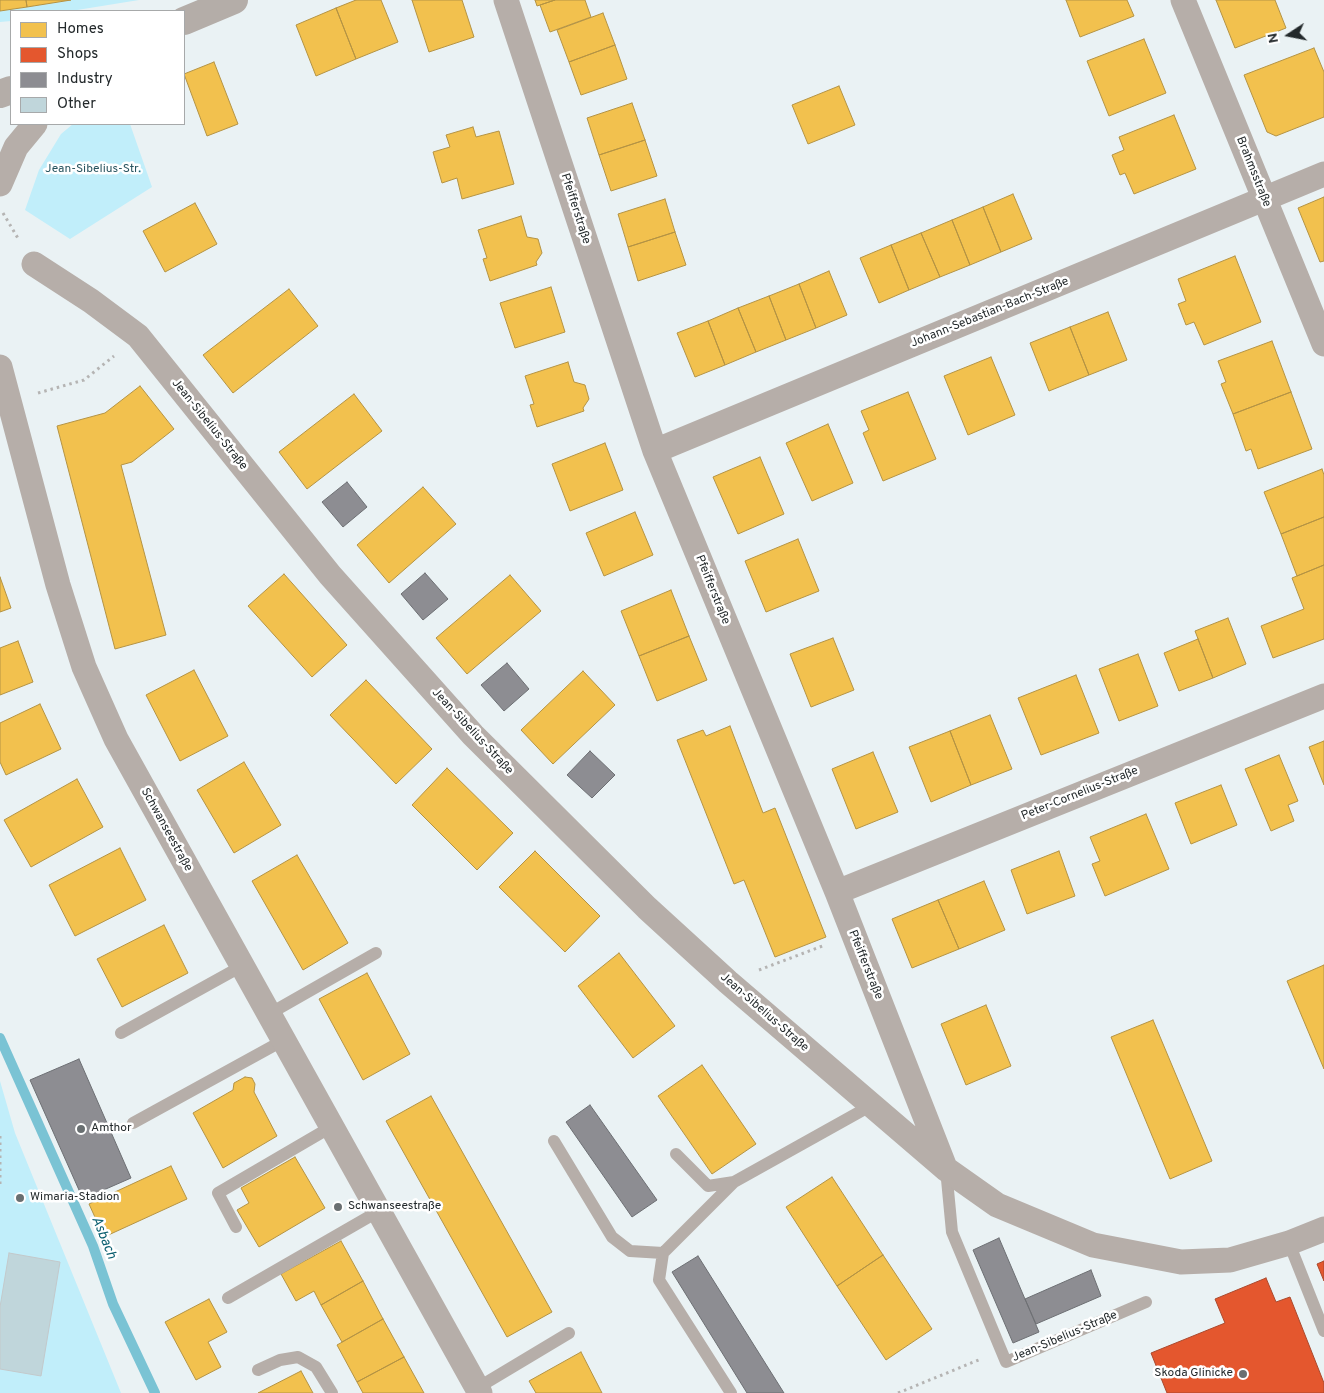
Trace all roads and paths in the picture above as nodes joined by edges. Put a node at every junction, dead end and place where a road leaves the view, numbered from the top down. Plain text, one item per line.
1 (234, 0) edge
2 (506, 0) edge
3 (1182, 0) edge
4 (185, 21) edge
5 (34, 125) edge
6 (1324, 174) edge
7 (0, 184) edge
8 (1264, 200) junction
9 (0, 208) edge
10 (34, 264) joint
11 (138, 336) junction
12 (1324, 344) edge
13 (0, 367) edge
14 (8, 402) junction
15 (655, 451) junction
16 (1324, 696) edge
17 (837, 892) junction
18 (853, 934) junction
19 (376, 953) dead end
20 (242, 966) junction
21 (769, 966) dead end
22 (269, 1014) junction
23 (121, 1033) dead end
24 (284, 1040) junction
25 (872, 1105) junction
26 (133, 1123) dead end
27 (332, 1127) junction
28 (0, 1136) edge
29 (554, 1141) dead end
30 (676, 1154) dead end
31 (946, 1169) junction
32 (734, 1182) junction
33 (0, 1188) edge
34 (379, 1212) junction
35 (236, 1227) dead end
36 (1324, 1229) edge
37 (1289, 1243) junction
38 (663, 1253) junction
39 (228, 1298) dead end
40 (1146, 1302) dead end
41 (1324, 1330) edge
42 (568, 1334) dead end
43 (1001, 1351) junction
44 (258, 1370) dead end
45 (476, 1392) edge
46 (332, 1393) edge
47 (731, 1393) edge
48 (898, 1393) edge

1 - 4 street
2 - 15 street, Pfeifferstraße
3 - 8 street, Brahmsstraße
5 - 7 street
6 - 8 street, Johann-Sebastian-Bach-Straße
8 - 12 street, Brahmsstraße
8 - 15 street, Johann-Sebastian-Bach-Straße
9 - 10 path
10 - 11 street, Jean-Sibelius-Straße
11 - 14 path
11 - 25 street, Jean-Sibelius-Straße
13 - 14 street, Schwanseestraße
14 - 20 street, Schwanseestraße
15 - 17 street, Pfeifferstraße
16 - 17 street, Peter-Cornelius-Straße
17 - 18 street, Pfeifferstraße
18 - 21 path
18 - 31 street, Pfeifferstraße
19 - 22 lane
20 - 22 street, Schwanseestraße
20 - 23 lane
22 - 24 street, Schwanseestraße
24 - 26 lane
24 - 27 street, Schwanseestraße
25 - 31 street, Jean-Sibelius-Straße
25 - 32 lane
27 - 34 street, Schwanseestraße
27 - 35 lane
28 - 33 path
29 - 38 lane
30 - 32 lane
31 - 37 street, Jean-Sibelius-Straße
31 - 43 lane, Jean-Sibelius-Straße
32 - 38 lane
34 - 39 lane
34 - 45 street, Schwanseestraße
36 - 37 street, Jean-Sibelius-Straße
37 - 41 lane
38 - 47 lane
40 - 43 lane, Jean-Sibelius-Straße
42 - 45 lane
43 - 48 path
44 - 46 lane

